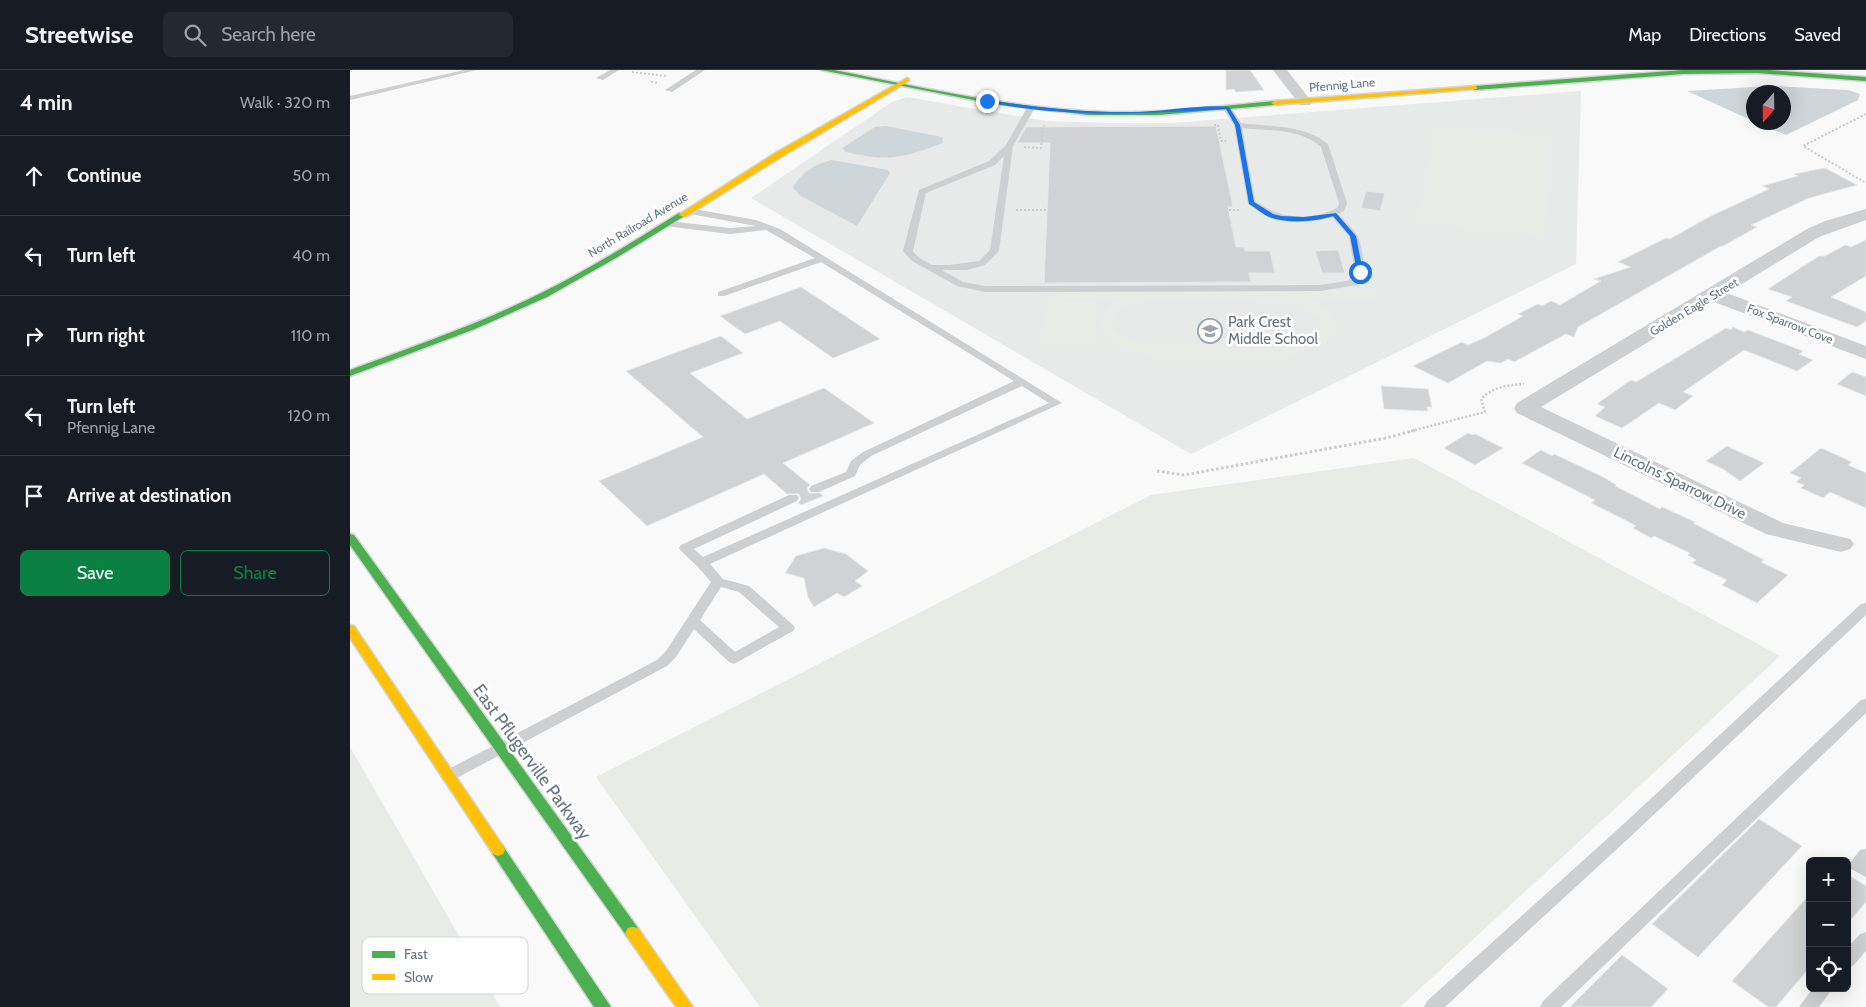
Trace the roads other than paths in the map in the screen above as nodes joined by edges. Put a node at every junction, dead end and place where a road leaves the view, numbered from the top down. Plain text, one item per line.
1 (474, 70) edge
2 (615, 70) edge
3 (701, 70) edge
4 (824, 70) edge
5 (1280, 70) edge
6 (919, 73) dead end
7 (600, 78) dead end
8 (1866, 79) edge
9 (900, 84) junction
10 (669, 90) dead end
11 (350, 98) edge
12 (1305, 102) junction
13 (1031, 108) junction
14 (1227, 108) junction
15 (1238, 125) junction
16 (1009, 146) junction
17 (688, 211) junction
18 (1334, 214) junction
19 (1866, 214) edge
20 (668, 224) junction
21 (768, 228) junction
22 (821, 259) junction
23 (928, 266) junction
24 (721, 294) dead end
25 (1714, 294) junction
26 (1866, 353) edge
27 (350, 373) edge
28 (1022, 382) junction
29 (1525, 408) joint
30 (850, 474) junction
31 (815, 489) dead end
32 (860, 493) junction
33 (793, 498) dead end
34 (350, 537) edge
35 (1841, 544) dead end
36 (702, 563) junction
37 (718, 582) junction
38 (1866, 607) edge
39 (692, 620) junction
40 (350, 629) edge
41 (1866, 704) edge
42 (501, 749) junction
43 (448, 776) junction
44 (1866, 855) edge
45 (1866, 870) edge
46 (1866, 939) edge
47 (1851, 956) edge
48 (1821, 992) edge
49 (603, 1007) edge
50 (685, 1007) edge
51 (1433, 1007) edge
52 (1549, 1007) edge
53 (1808, 1007) edge

1 - 11 lane
2 - 7 lane
3 - 10 lane
4 - 9 street, Pfennig Lane
5 - 12 street
6 - 9 street, North Railroad Avenue
8 - 12 street, Pfennig Lane
9 - 13 street, Pfennig Lane
9 - 17 street, North Railroad Avenue
12 - 14 street, Pfennig Lane
13 - 14 street, Pfennig Lane
13 - 16 lane
14 - 15 lane
15 - 18 lane
15 - 18 lane
16 - 23 lane
16 - 23 lane
17 - 20 street, North Railroad Avenue
17 - 21 lane
18 - 23 lane
19 - 25 street, Golden Eagle Street
20 - 21 lane
20 - 27 street, North Railroad Avenue
21 - 22 lane
22 - 24 lane
22 - 28 lane
25 - 26 street, Fox Sparrow Cove
25 - 29 street, Golden Eagle Street
28 - 30 lane
28 - 32 lane
29 - 35 street, Lincolns Sparrow Drive
30 - 31 lane
30 - 32 lane
32 - 36 lane
33 - 36 lane
34 - 42 street, East Pflugerville Parkway
36 - 37 lane
37 - 39 lane
37 - 39 lane
38 - 51 lane
39 - 42 lane
40 - 43 street
41 - 52 lane
42 - 43 lane
42 - 50 street, East Pflugerville Parkway
43 - 49 street
44 - 45 lane
46 - 47 lane
48 - 53 lane

